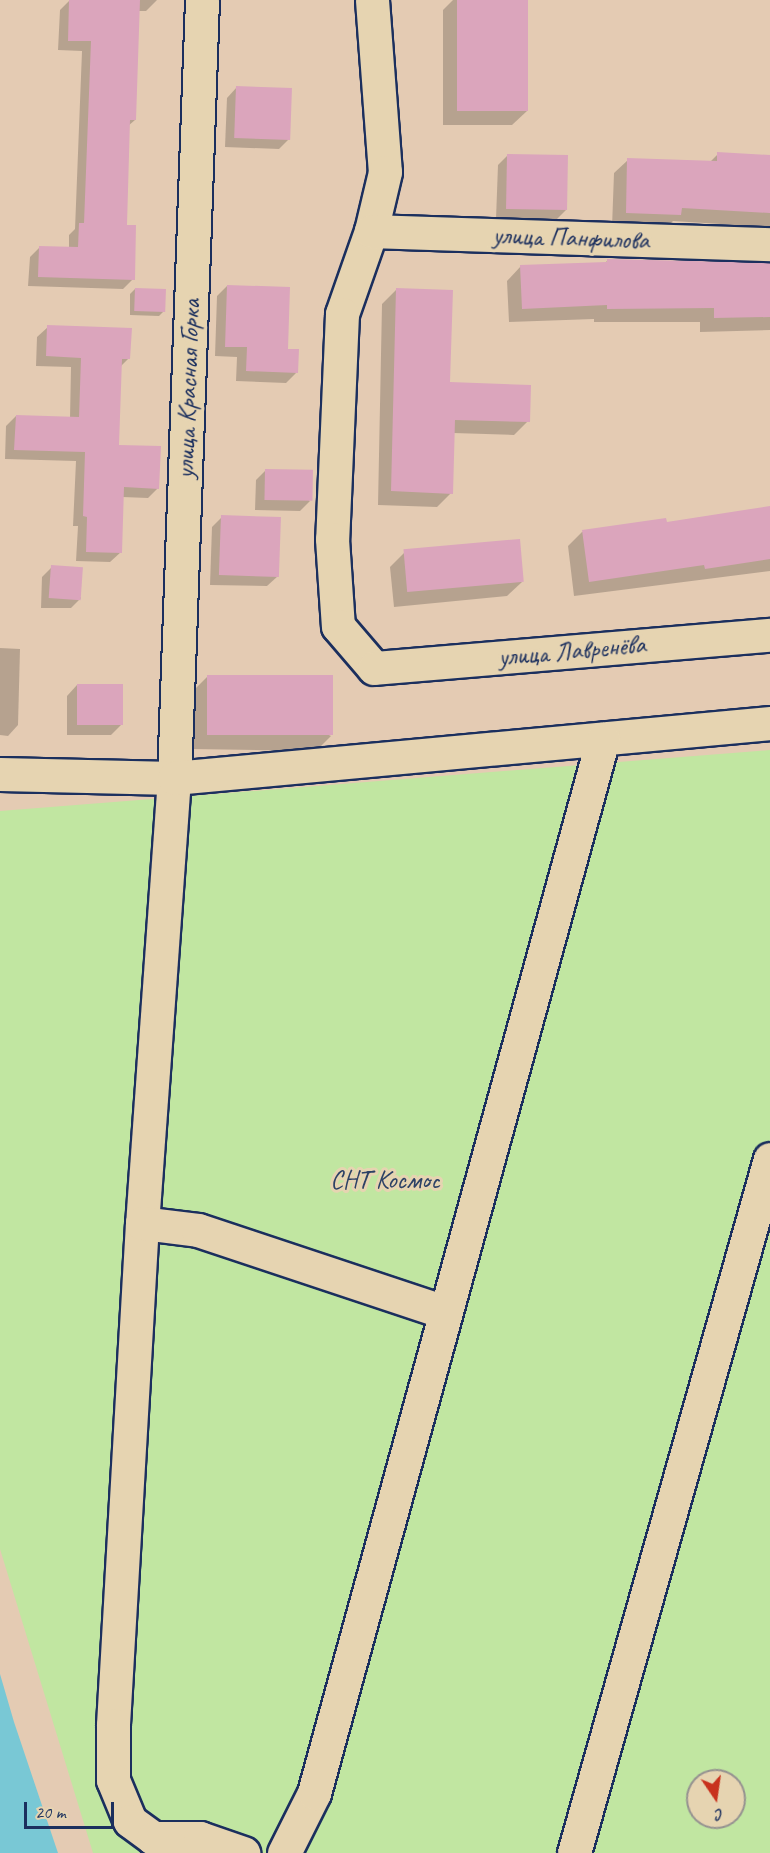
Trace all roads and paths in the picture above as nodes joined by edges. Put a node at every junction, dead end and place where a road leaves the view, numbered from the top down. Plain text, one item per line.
1 (202, 0) edge
2 (372, 0) edge
3 (371, 231) junction
4 (770, 244) edge
5 (770, 634) edge
6 (770, 723) edge
7 (603, 739) junction
8 (0, 774) edge
9 (174, 778) junction
10 (770, 1159) edge
11 (142, 1223) junction
12 (444, 1312) junction
13 (243, 1853) edge
14 (284, 1853) edge
15 (574, 1853) edge

1 - 9 street, улица Красная Горка
2 - 3 street
3 - 4 street, улица Панфилова
3 - 5 street, улица Лавренёва
6 - 7 street
7 - 9 street
7 - 12 street
8 - 9 street
9 - 11 street, улица Красная Горка
10 - 15 street
11 - 12 street
11 - 13 street, улица Красная Горка
12 - 14 street

